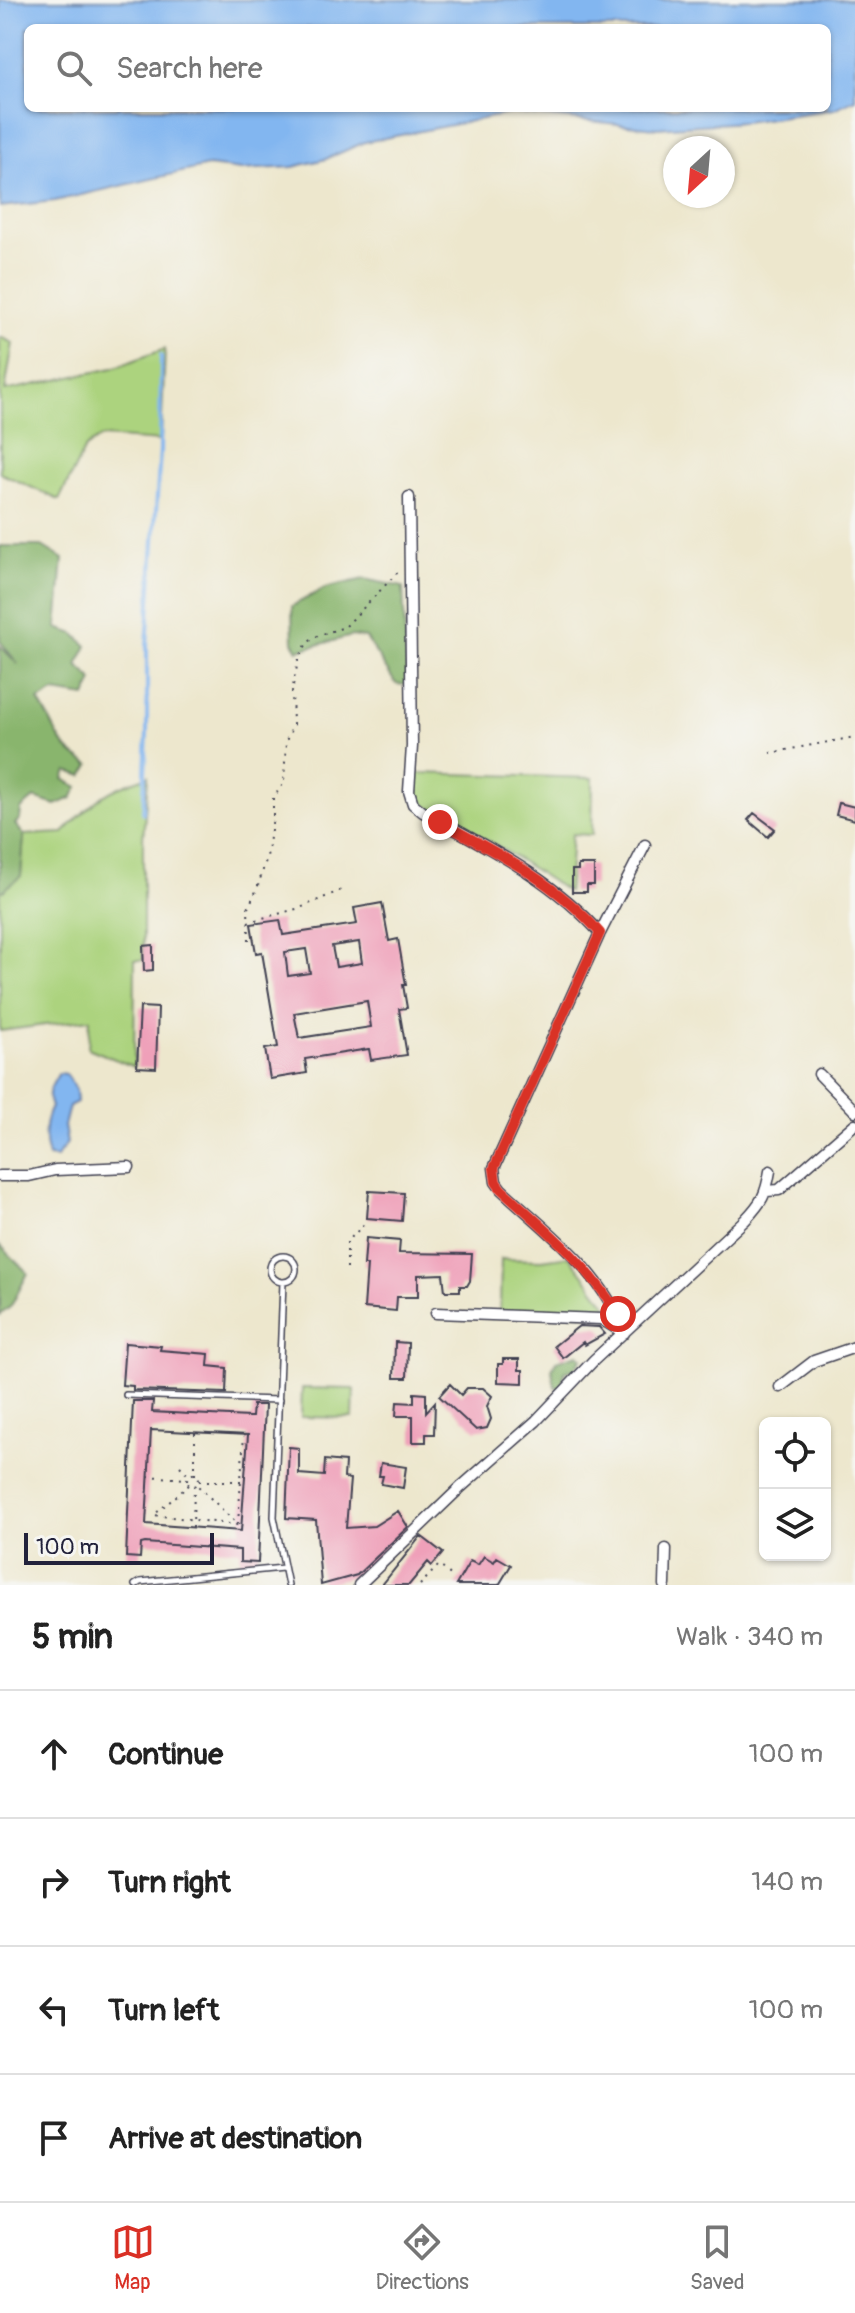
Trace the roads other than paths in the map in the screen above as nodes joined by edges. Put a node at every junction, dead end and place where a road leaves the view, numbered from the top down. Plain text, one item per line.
1 (409, 497) dead end
2 (645, 845) dead end
3 (600, 933) junction
4 (819, 1074) dead end
5 (855, 1111) edge
6 (855, 1124) edge
7 (129, 1167) dead end
8 (770, 1171) dead end
9 (0, 1176) edge
10 (767, 1191) junction
11 (283, 1282) junction
12 (436, 1313) dead end
13 (624, 1333) junction
14 (855, 1347) edge
15 (780, 1387) dead end
16 (126, 1395) dead end
17 (279, 1400) junction
18 (666, 1549) dead end
19 (283, 1568) junction
20 (135, 1585) edge
21 (288, 1585) edge
22 (359, 1585) edge
23 (665, 1585) edge

1 - 3 street
2 - 3 street
3 - 13 street
4 - 5 street
6 - 10 street
7 - 9 street
8 - 10 street
10 - 13 street
11 - 11 lane
11 - 17 lane
12 - 13 street
13 - 22 street
14 - 15 street
16 - 17 lane
17 - 19 lane
18 - 23 street
19 - 20 lane
19 - 21 lane

